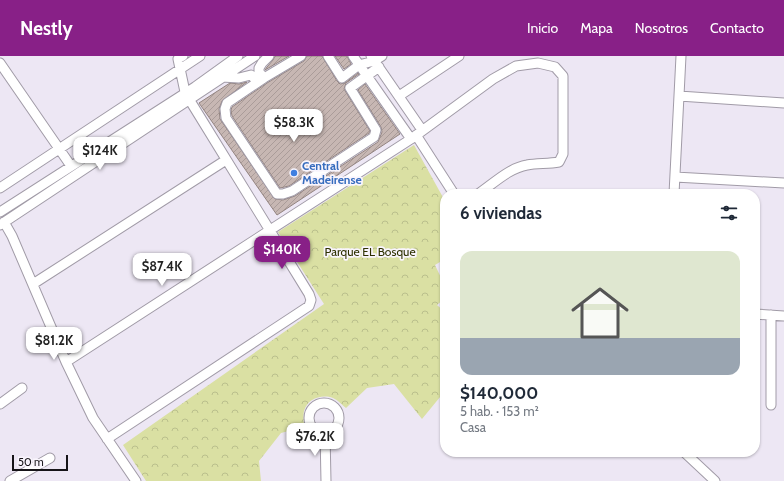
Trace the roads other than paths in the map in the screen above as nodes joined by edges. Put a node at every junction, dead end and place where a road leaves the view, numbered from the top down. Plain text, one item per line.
1 (182, 56) edge
2 (200, 56) edge
3 (238, 56) edge
4 (255, 56) edge
5 (269, 56) edge
6 (301, 56) edge
7 (328, 56) edge
8 (353, 56) edge
9 (459, 56) edge
10 (681, 56) edge
11 (377, 60) edge
12 (0, 63) edge
13 (359, 65) junction
14 (179, 69) junction
15 (367, 76) junction
16 (222, 77) junction
17 (342, 78) junction
18 (261, 80) junction
19 (350, 88) junction
20 (187, 96) junction
21 (399, 96) junction
22 (679, 96) junction
23 (784, 103) edge
24 (416, 135) junction
25 (60, 149) junction
26 (226, 160) junction
27 (71, 166) junction
28 (675, 177) junction
29 (784, 183) edge
30 (0, 188) edge
31 (451, 189) edge
32 (485, 189) edge
33 (674, 189) edge
34 (0, 212) edge
35 (2, 223) edge
36 (270, 231) junction
37 (33, 284) junction
38 (760, 314) edge
39 (771, 315) junction
40 (784, 316) edge
41 (66, 362) junction
42 (22, 388) dead end
43 (0, 404) edge
44 (771, 405) dead end
45 (325, 433) dead end
46 (106, 439) junction
47 (690, 457) edge
48 (50, 458) dead end
49 (10, 481) edge
50 (136, 481) edge
51 (326, 481) edge
52 (716, 481) edge

1 - 14 street
2 - 14 street
3 - 20 street
4 - 16 street
5 - 18 street
6 - 18 street
7 - 17 street
8 - 13 street
9 - 21 street
10 - 22 street
11 - 13 street
11 - 15 street
11 - 21 street
12 - 25 street
13 - 15 street
13 - 17 street
14 - 20 street
14 - 25 street
15 - 19 street
15 - 24 street
16 - 18 street
16 - 20 street
17 - 19 street
18 - 19 street
20 - 26 street
20 - 27 street
20 - 35 street
21 - 24 street
22 - 23 street
22 - 28 street
24 - 31 street
24 - 32 street
24 - 36 street
25 - 27 street
25 - 30 street
26 - 36 street
26 - 37 street
27 - 34 street
28 - 29 street
28 - 33 street
35 - 37 street
36 - 41 street
36 - 46 street
37 - 41 street
38 - 39 street
39 - 40 street
39 - 44 street
41 - 46 street
42 - 43 street
45 - 51 street
46 - 50 street
47 - 52 street
48 - 49 street

